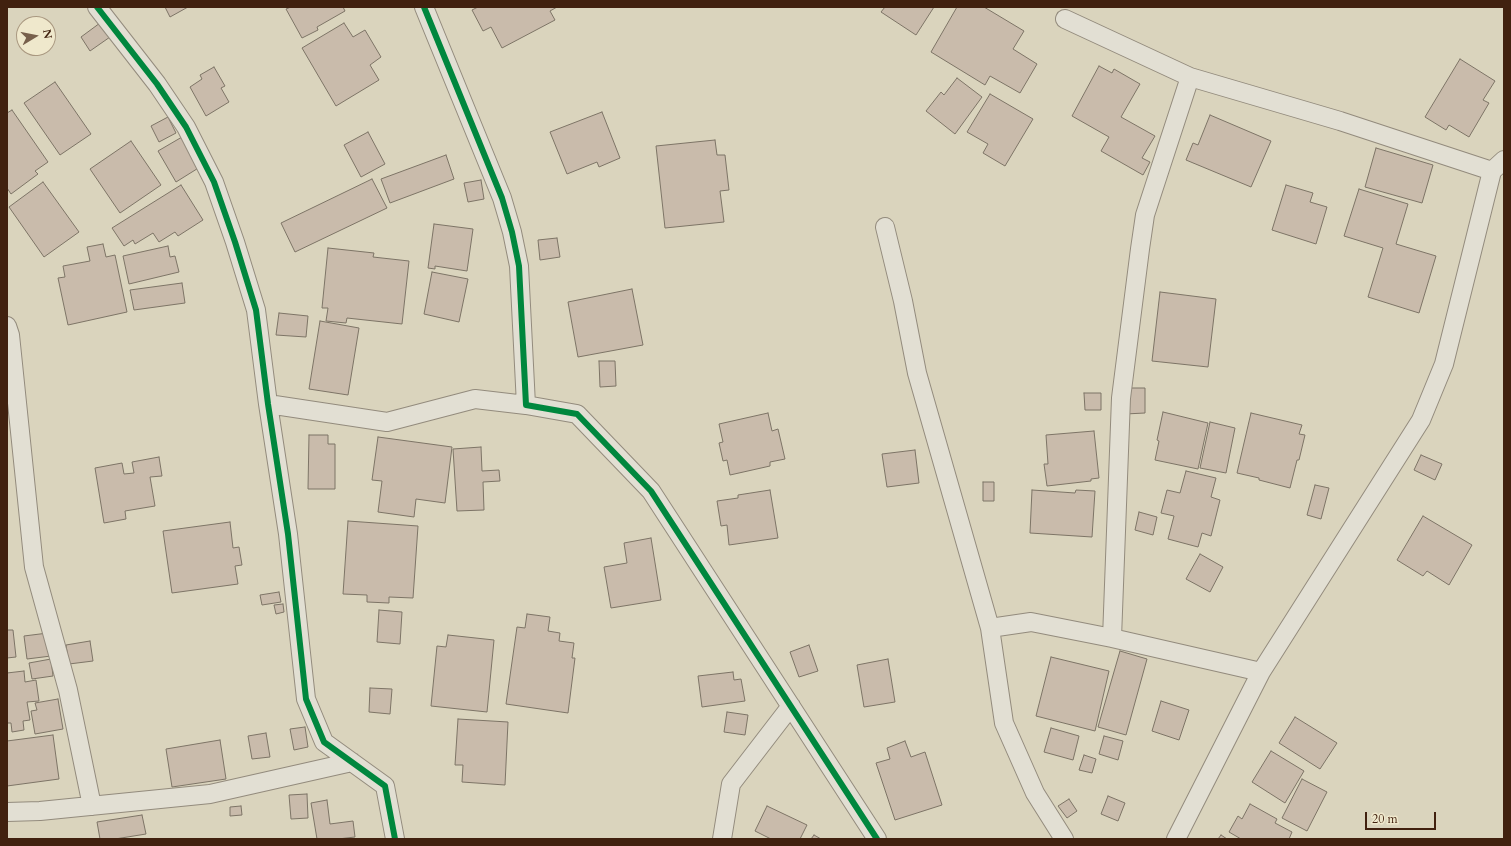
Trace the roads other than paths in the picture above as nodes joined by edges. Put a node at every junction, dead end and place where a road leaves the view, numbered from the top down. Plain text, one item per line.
1 (97, 7) edge
2 (424, 7) edge
3 (1065, 19) dead end
4 (1190, 77) junction
5 (1498, 166) edge
6 (885, 227) dead end
7 (7, 326) edge
8 (268, 404) junction
9 (526, 404) junction
10 (990, 628) junction
11 (1112, 638) junction
12 (1261, 672) junction
13 (791, 706) junction
14 (352, 762) junction
15 (92, 806) junction
16 (7, 812) edge
17 (395, 839) edge
18 (722, 839) edge
19 (877, 839) edge
20 (1064, 839) edge
21 (1176, 839) edge

1 - 8 street
2 - 9 street
3 - 4 street
4 - 5 street
4 - 11 street
5 - 12 street
6 - 10 street
7 - 15 street
8 - 9 street
8 - 14 street
9 - 13 street
10 - 11 street
10 - 20 street
11 - 12 street
12 - 21 street
13 - 18 street
13 - 19 street
14 - 15 street
14 - 17 street
15 - 16 street

